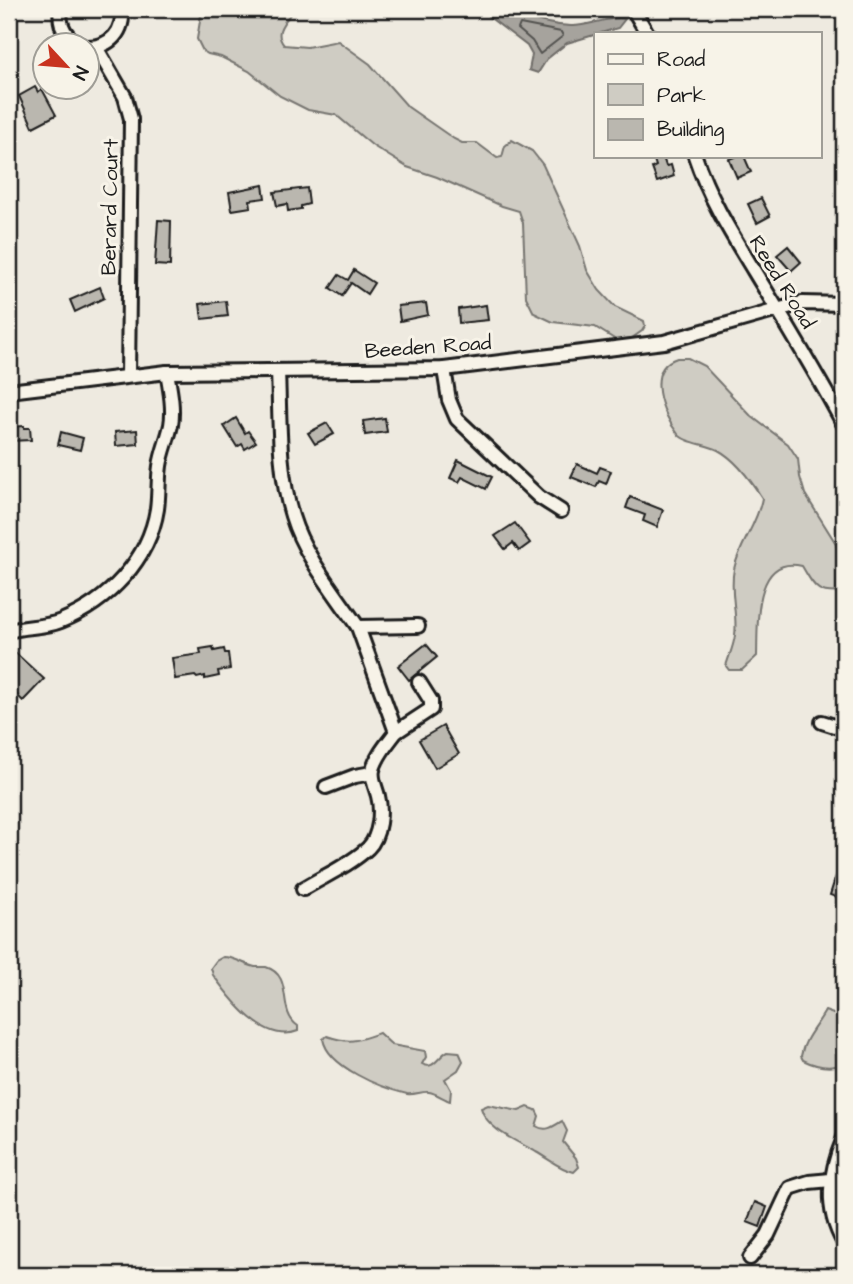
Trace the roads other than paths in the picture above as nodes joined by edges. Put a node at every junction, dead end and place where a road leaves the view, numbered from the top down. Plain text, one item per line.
1 (61, 9) edge
2 (122, 9) edge
3 (633, 9) edge
4 (64, 32) edge
5 (646, 32) edge
6 (102, 45) edge
7 (102, 62) edge
8 (696, 158) edge
9 (844, 304) edge
10 (776, 310) junction
11 (444, 369) junction
12 (278, 371) junction
13 (167, 372) junction
14 (128, 376) junction
15 (9, 391) edge
16 (844, 425) edge
17 (561, 511) dead end
18 (418, 626) dead end
19 (358, 627) junction
20 (9, 631) edge
21 (419, 682) dead end
22 (822, 722) dead end
23 (844, 729) edge
24 (396, 732) junction
25 (372, 773) junction
26 (326, 787) dead end
27 (303, 889) dead end
28 (844, 1138) edge
29 (831, 1180) junction
30 (844, 1243) edge
31 (750, 1258) dead end

1 - 4 street
2 - 6 street
3 - 5 street
7 - 14 street, Berard Court
8 - 10 street, Reed Road
9 - 10 street, Beeden Road
10 - 11 street, Beeden Road
10 - 16 street, Reed Road
11 - 12 street, Beeden Road
11 - 17 street
12 - 13 street, Beeden Road
12 - 19 street
13 - 14 street, Beeden Road
13 - 20 street
14 - 15 street, Beeden Road
18 - 19 street
19 - 24 street
21 - 24 street
22 - 23 street
24 - 25 street
25 - 26 street
25 - 27 street
28 - 29 street
29 - 30 street
29 - 31 street

